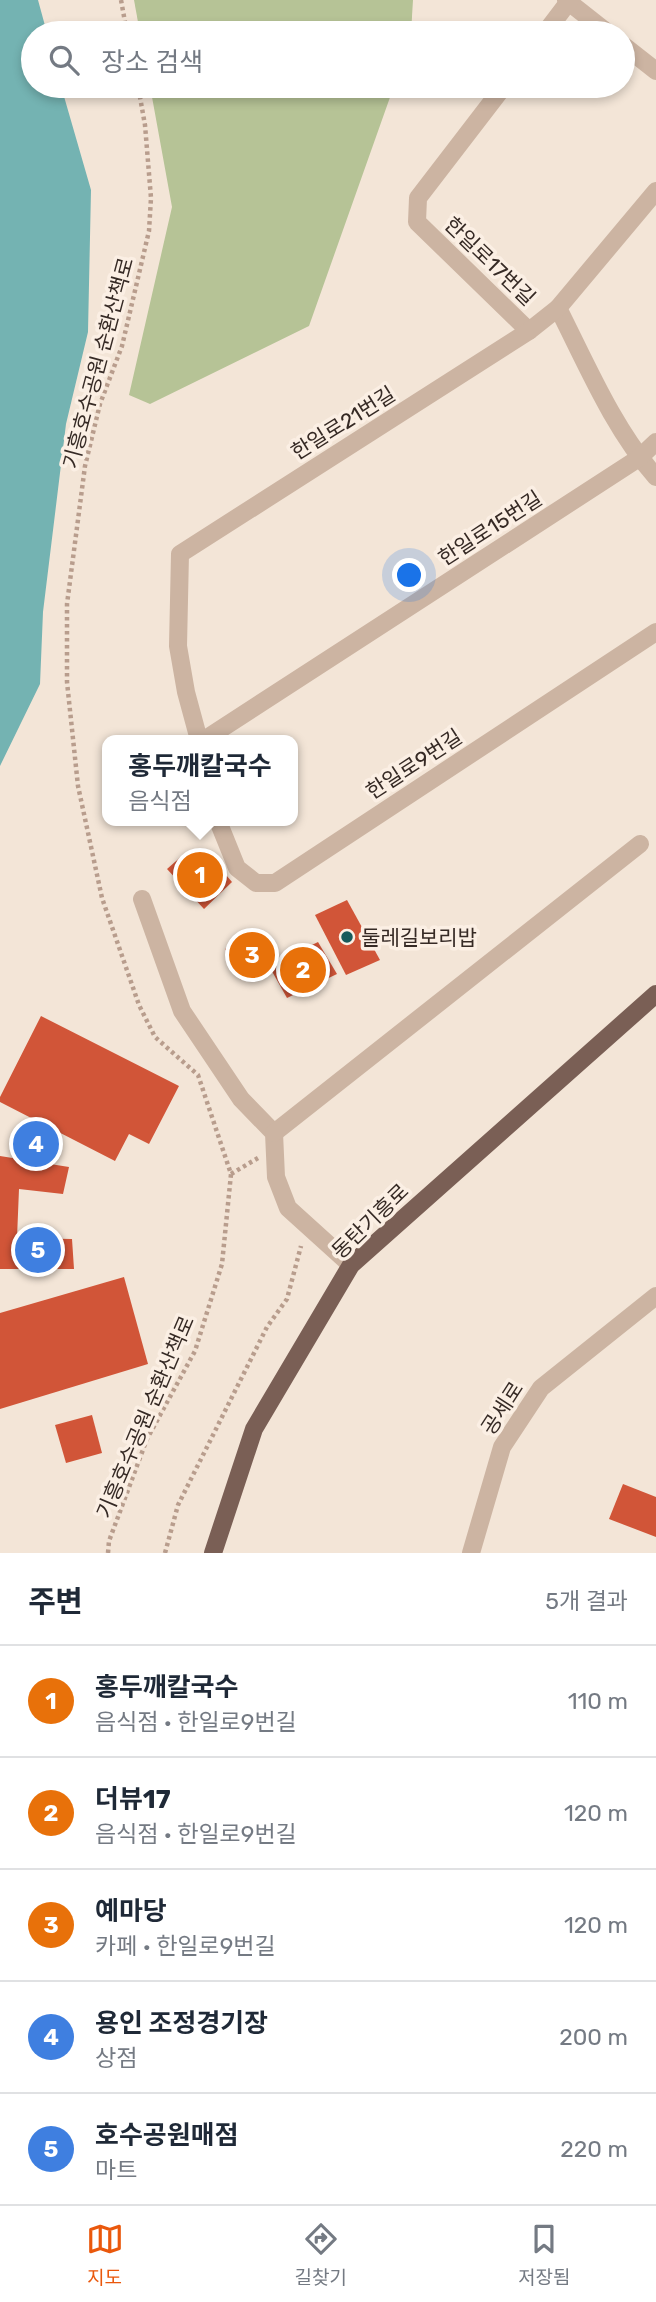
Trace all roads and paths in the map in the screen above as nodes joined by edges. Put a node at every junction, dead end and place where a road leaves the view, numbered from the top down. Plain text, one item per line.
1 (121, 0) edge
2 (568, 1) edge
3 (125, 21) edge
4 (554, 21) edge
5 (593, 21) edge
6 (635, 54) edge
7 (656, 71) edge
8 (140, 98) edge
9 (495, 98) edge
10 (656, 191) edge
11 (558, 307) junction
12 (529, 331) junction
13 (656, 442) edge
14 (639, 457) junction
15 (656, 477) edge
16 (656, 632) edge
17 (198, 735) edge
18 (212, 735) edge
19 (220, 826) edge
20 (640, 844) dead end
21 (142, 899) dead end
22 (656, 994) edge
23 (274, 1133) junction
24 (295, 1215) junction
25 (351, 1265) junction
26 (656, 1296) edge
27 (108, 1553) edge
28 (164, 1553) edge
29 (214, 1553) edge
30 (471, 1553) edge

1 - 3 path
2 - 4 street
2 - 5 street
6 - 7 street
8 - 27 path, 기흥호수공원 순환산책로
9 - 12 street, 한일로17번길
10 - 11 street, 한일로21번길
11 - 12 street, 한일로21번길
11 - 14 street
12 - 17 street, 한일로21번길
13 - 14 street, 한일로15번길
14 - 15 street
14 - 18 street, 한일로15번길
16 - 19 street, 한일로9번길
20 - 23 street
21 - 23 street
22 - 25 main road, 동탄기흥로
23 - 24 street
24 - 25 street
24 - 28 path
25 - 29 main road, 동탄기흥로
26 - 30 street, 공세로

